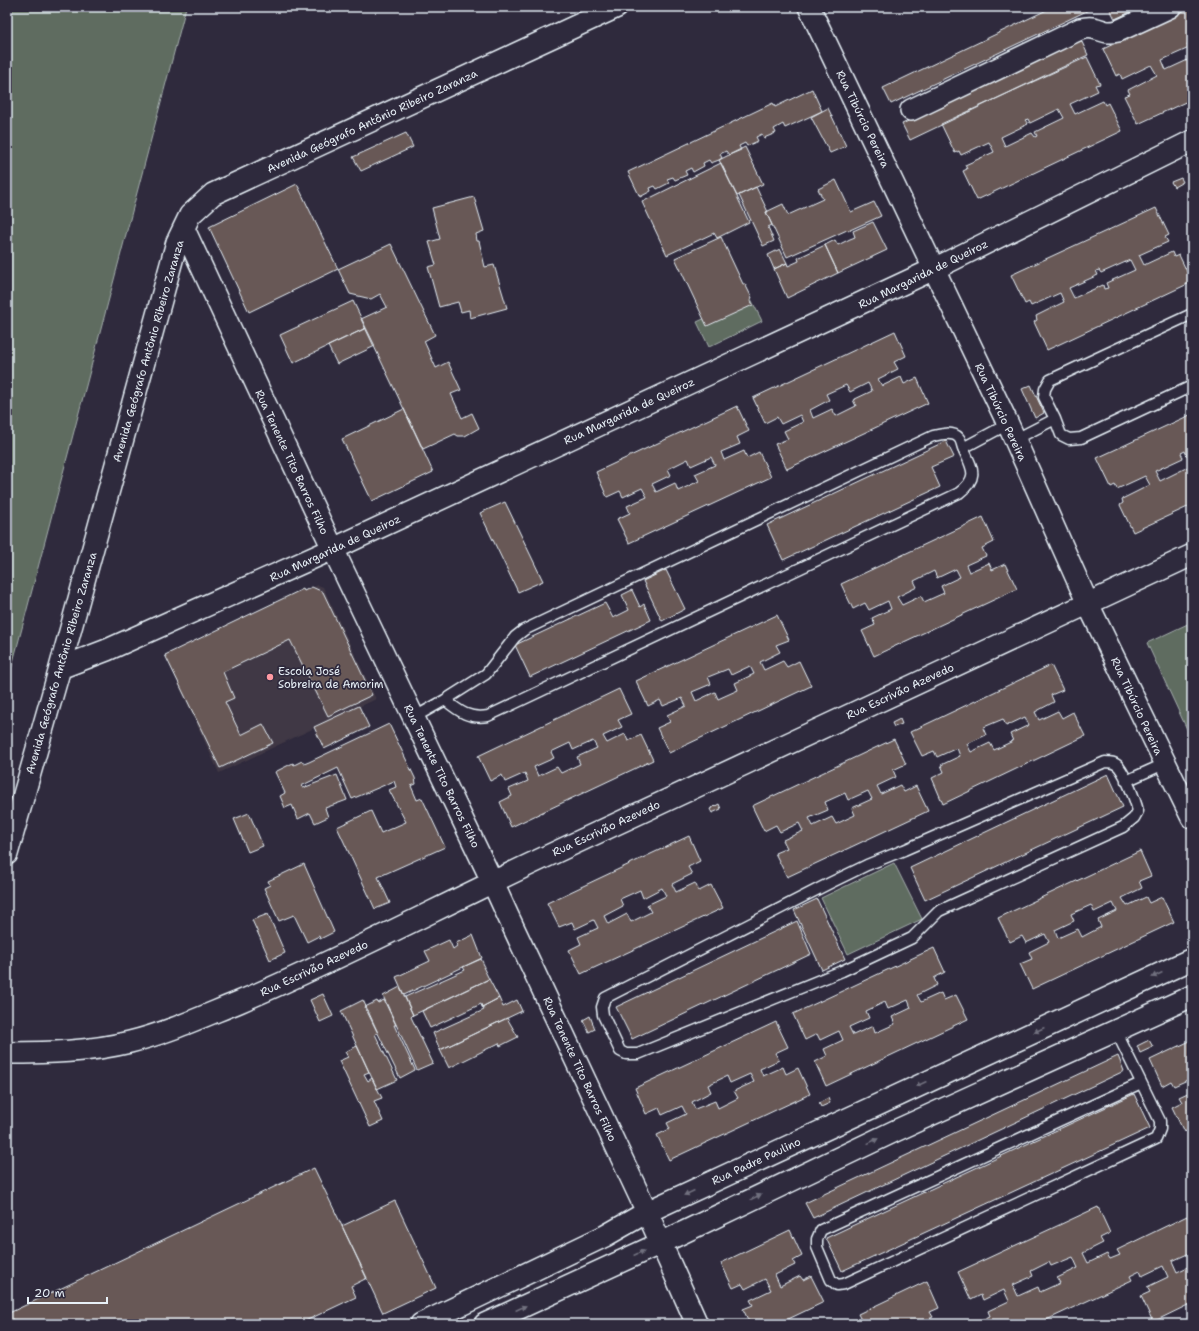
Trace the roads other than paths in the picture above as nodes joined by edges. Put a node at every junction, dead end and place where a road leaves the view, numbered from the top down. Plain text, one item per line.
1 (617, 7) edge
2 (809, 7) edge
3 (1170, 7) edge
4 (911, 110) dead end
5 (1192, 141) edge
6 (184, 229) junction
7 (934, 269) junction
8 (1192, 314) edge
9 (1192, 386) edge
10 (1055, 419) junction
11 (1011, 432) junction
12 (963, 448) junction
13 (333, 550) junction
14 (1192, 555) edge
15 (1088, 604) junction
16 (60, 668) junction
17 (445, 700) junction
18 (414, 718) junction
19 (1164, 764) junction
20 (1126, 781) junction
21 (1192, 818) edge
22 (7, 854) edge
23 (492, 881) junction
24 (1192, 959) edge
25 (1192, 996) edge
26 (1093, 1004) junction
27 (1112, 1033) junction
28 (7, 1053) edge
29 (1142, 1083) junction
30 (648, 1212) junction
31 (661, 1243) junction
32 (421, 1324) edge
33 (485, 1324) edge
34 (697, 1324) edge

1 - 6 street, Avenida Geógrafo Antônio Ribeiro Zaranza
2 - 7 street, Rua Tibúrcio Pereira
3 - 4 street
5 - 7 street, Rua Margarida de Queiroz
6 - 13 street, Rua Tenente Tito Barros Filho
6 - 16 street, Avenida Geógrafo Antônio Ribeiro Zaranza
7 - 11 street, Rua Tibúrcio Pereira
7 - 13 street, Rua Margarida de Queiroz
8 - 10 lane
9 - 10 lane
10 - 11 lane
11 - 12 lane
11 - 15 street, Rua Tibúrcio Pereira
12 - 17 lane
12 - 17 lane
13 - 16 street, Rua Margarida de Queiroz
13 - 18 street, Rua Tenente Tito Barros Filho
14 - 15 street, Rua Escrivão Azevedo
15 - 19 street, Rua Tibúrcio Pereira
15 - 23 street, Rua Escrivão Azevedo
16 - 22 street, Avenida Geógrafo Antônio Ribeiro Zaranza
17 - 18 lane
18 - 23 street, Rua Tenente Tito Barros Filho
19 - 20 lane
19 - 21 street, Rua Tibúrcio Pereira
20 - 20 lane
23 - 28 street, Rua Escrivão Azevedo
23 - 30 street, Rua Tenente Tito Barros Filho
24 -> 26 street, Rua Padre Paulino
25 - 27 street
26 - 27 street
26 -> 30 street, Rua Padre Paulino
27 - 29 lane
31 -> 27 street
29 - 29 lane
30 - 31 street, Rua Tenente Tito Barros Filho
30 - 32 street, Rua Padre Paulino
33 -> 31 street
31 - 34 street, Rua Tenente Tito Barros Filho

